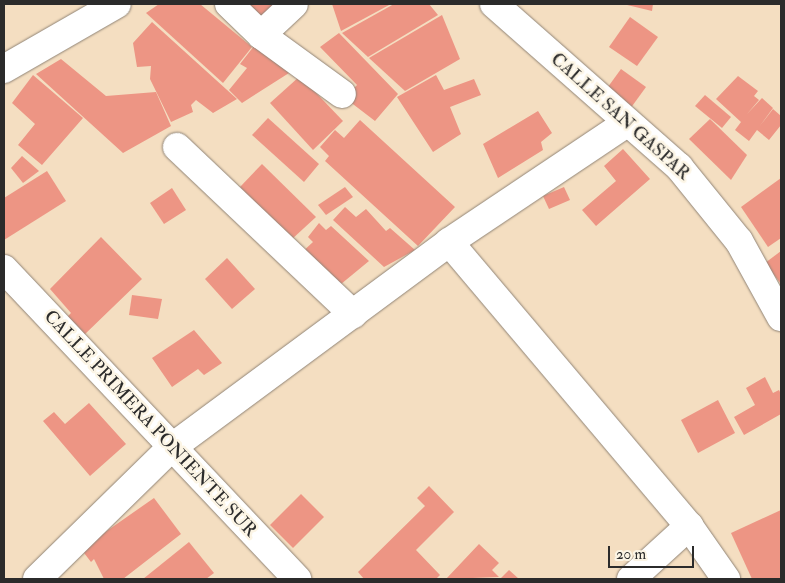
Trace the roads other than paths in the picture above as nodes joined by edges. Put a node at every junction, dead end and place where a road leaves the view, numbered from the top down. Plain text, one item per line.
1 (117, 4) edge
2 (229, 4) edge
3 (294, 4) edge
4 (494, 4) edge
5 (261, 35) junction
6 (4, 69) edge
7 (342, 94) dead end
8 (627, 123) junction
9 (177, 147) dead end
10 (449, 242) junction
11 (4, 269) edge
12 (353, 314) junction
13 (781, 317) edge
14 (172, 448) junction
15 (689, 526) junction
16 (37, 579) edge
17 (297, 579) edge
18 (630, 579) edge
19 (726, 579) edge

1 - 6 street
2 - 5 street
3 - 5 street
4 - 8 street, CALLE SAN GASPAR
5 - 7 street
8 - 10 street
8 - 13 street, CALLE SAN GASPAR
9 - 12 street
10 - 12 street
10 - 15 street
11 - 14 street, CALLE PRIMERA PONIENTE SUR
12 - 14 street
14 - 16 street
14 - 17 street, CALLE PRIMERA PONIENTE SUR
15 - 18 street
15 - 19 street

